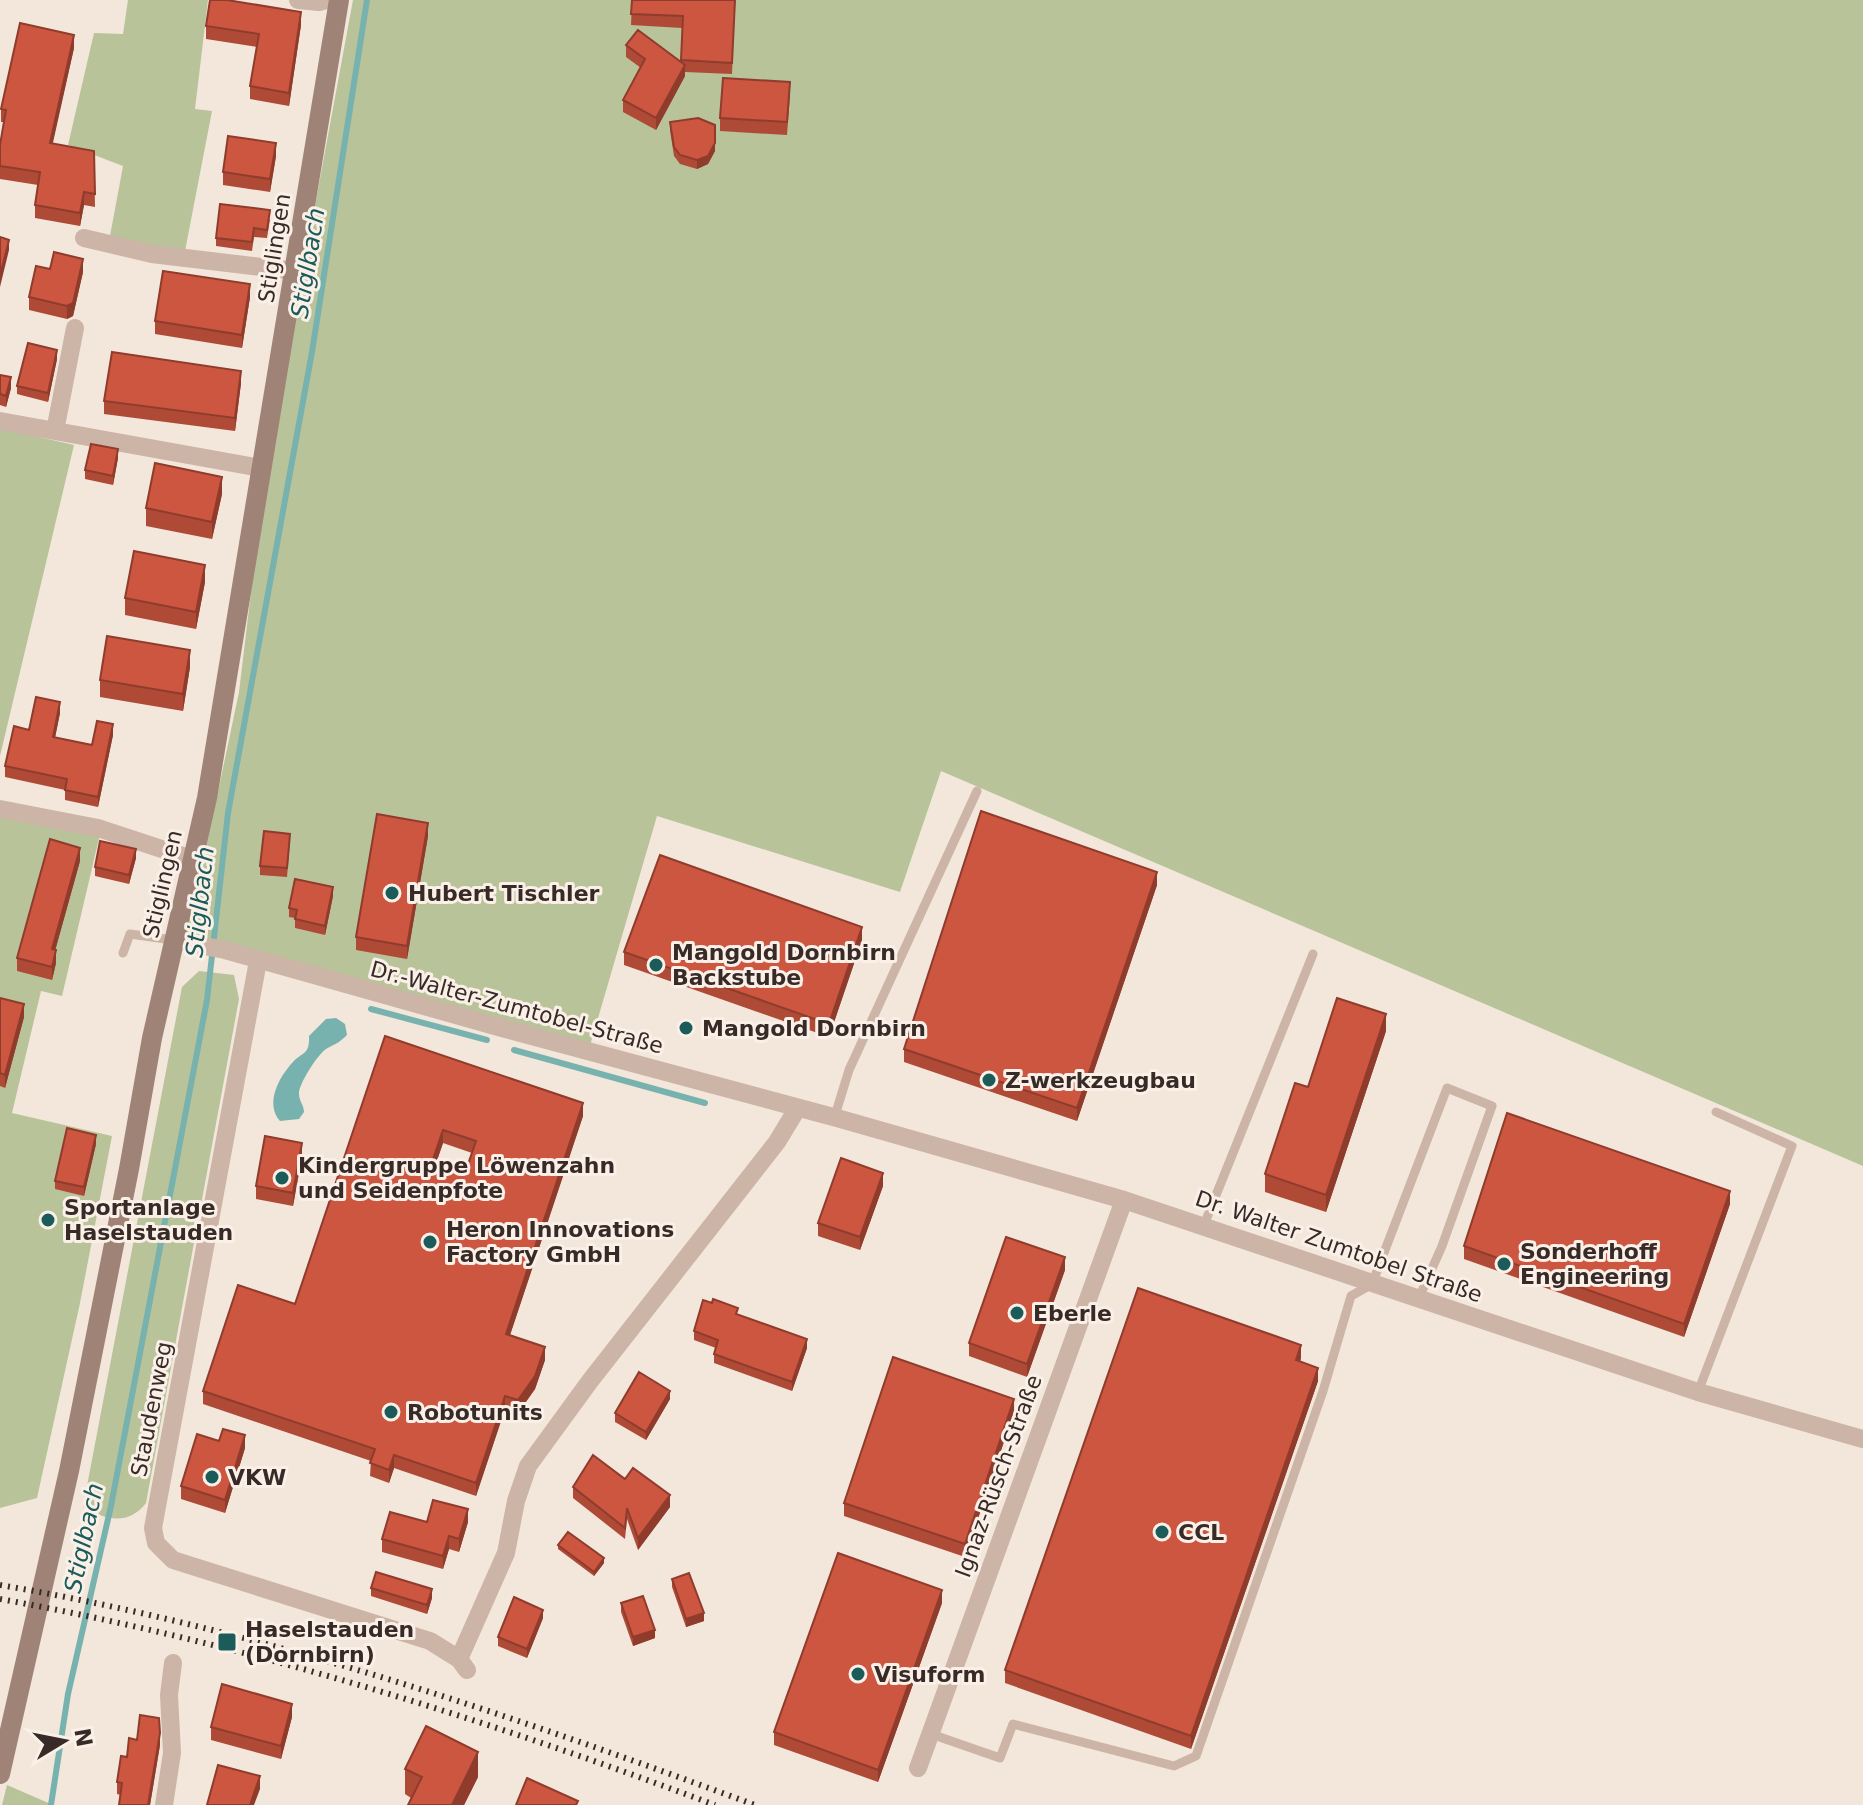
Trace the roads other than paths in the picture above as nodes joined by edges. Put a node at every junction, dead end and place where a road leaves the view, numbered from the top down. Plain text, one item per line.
1 (298, 0) edge
2 (326, 0) edge
3 (339, 0) edge
4 (84, 238) dead end
5 (295, 271) junction
6 (75, 328) dead end
7 (0, 421) edge
8 (55, 431) junction
9 (261, 468) junction
10 (977, 791) dead end
11 (0, 809) edge
12 (192, 859) junction
13 (174, 940) junction
14 (123, 953) dead end
15 (1313, 954) dead end
16 (258, 961) junction
17 (797, 1109) junction
18 (1716, 1112) dead end
19 (837, 1118) junction
20 (1124, 1200) junction
21 (1204, 1225) junction
22 (1372, 1284) junction
23 (1419, 1298) junction
24 (1698, 1392) junction
25 (1863, 1439) edge
26 (168, 1674) dead end
27 (931, 1734) junction
28 (918, 1768) dead end
29 (0, 1774) edge
30 (164, 1805) edge

1 - 2 street
3 - 5 main road, Stiglingen
4 - 5 street
5 - 9 main road, Stiglingen
6 - 8 street
7 - 8 street
8 - 9 street
9 - 12 main road, Stiglingen
10 - 19 lane
11 - 12 street
12 - 13 main road, Stiglingen
13 - 14 lane
13 - 16 street, Dr.-Walter-Zumtobel-Straße
13 - 29 main road, Stiglingen
15 - 21 lane
16 - 17 street, Dr.-Walter-Zumtobel-Straße
16 - 17 street, Staudenweg
17 - 19 street, Dr. Walter Zumtobel Straße
18 - 24 lane
19 - 20 street, Dr. Walter Zumtobel Straße
20 - 21 street, Dr. Walter Zumtobel Straße
20 - 27 street, Ignaz-Rüsch-Straße
21 - 22 street, Dr. Walter Zumtobel Straße
22 - 23 street, Dr. Walter Zumtobel Straße
22 - 23 lane
22 - 27 lane
23 - 24 street, Dr. Walter Zumtobel Straße
24 - 25 street, Dr. Walter Zumtobel Straße
26 - 30 street
27 - 28 street, Ignaz-Rüsch-Straße

